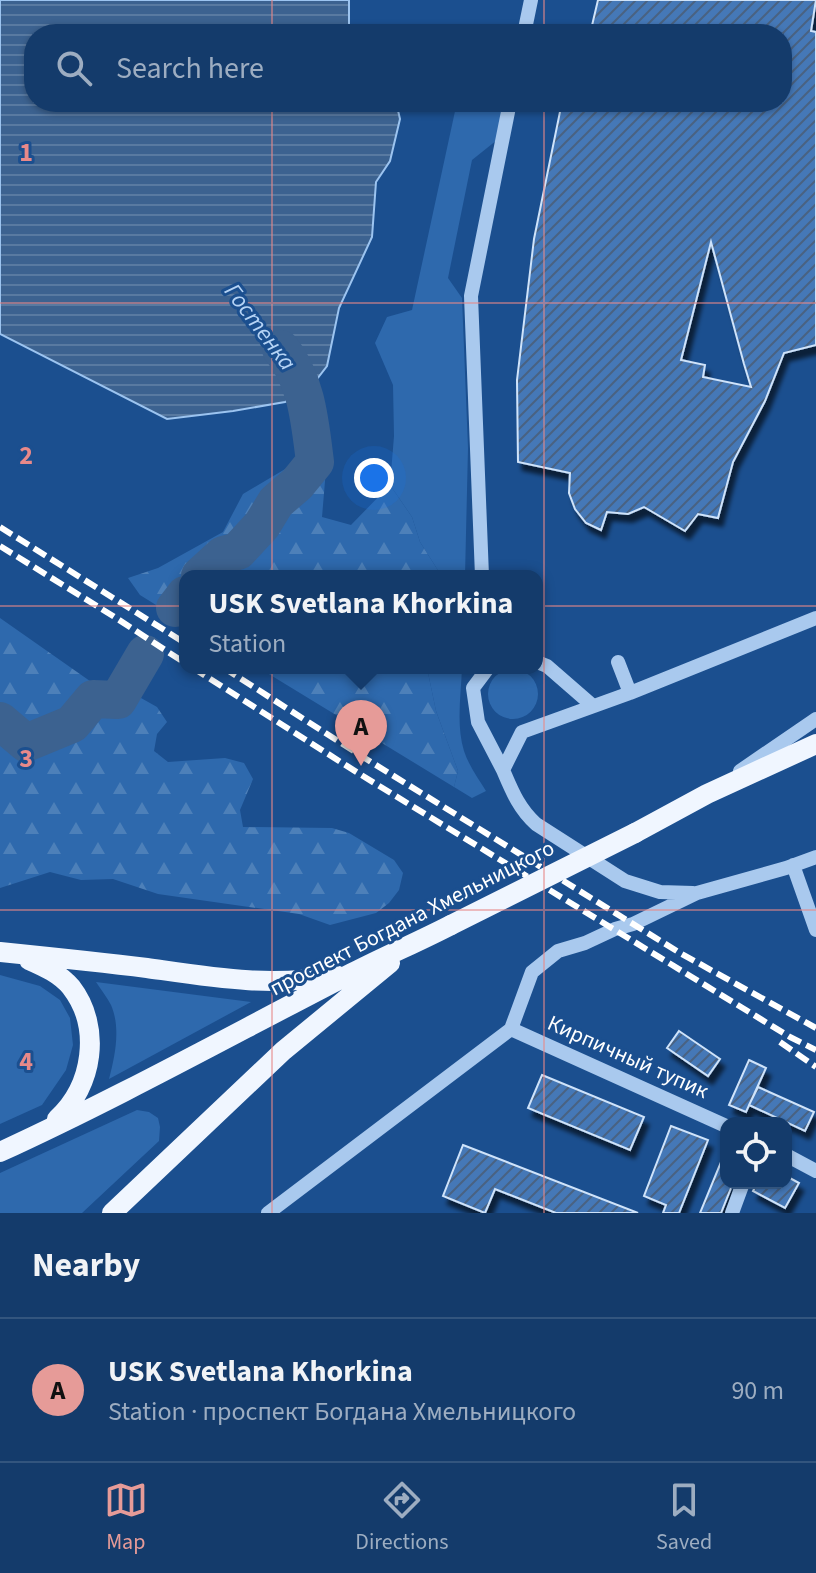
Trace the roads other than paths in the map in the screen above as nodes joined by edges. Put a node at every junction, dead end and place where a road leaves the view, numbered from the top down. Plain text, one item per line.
1 (531, 0) edge
2 (526, 24) edge
3 (508, 112) edge
4 (482, 570) edge
5 (816, 618) edge
6 (618, 662) dead end
7 (543, 664) edge
8 (484, 674) edge
9 (630, 693) junction
10 (593, 706) junction
11 (816, 719) edge
12 (816, 744) edge
13 (503, 770) junction
14 (707, 794) junction
15 (816, 857) edge
16 (793, 865) junction
17 (697, 893) junction
18 (816, 930) edge
19 (412, 945) junction
20 (0, 952) edge
21 (355, 971) junction
22 (511, 1029) junction
23 (720, 1123) edge
24 (31, 1138) junction
25 (0, 1152) edge
26 (792, 1158) edge
27 (816, 1171) edge
28 (741, 1189) edge
29 (112, 1213) edge
30 (268, 1213) edge
31 (732, 1213) edge

1 - 2 street
3 - 4 street
5 - 9 street
6 - 9 street
7 - 10 street
8 - 13 street
9 - 10 street
10 - 13 street
11 - 14 street
12 - 14 main road, проспект Богдана Хмельницкого
13 - 17 street
14 - 19 main road, проспект Богдана Хмельницкого, bridge
15 - 16 street
16 - 17 street
16 - 18 street
17 - 22 street
19 - 21 main road, проспект Богдана Хмельницкого
19 - 29 main road
20 - 21 main road
20 - 24 main road
21 - 24 main road, проспект Богдана Хмельницкого
22 - 23 street, Кирпичный тупик
22 - 30 street
24 - 25 main road
26 - 27 street
28 - 31 street

